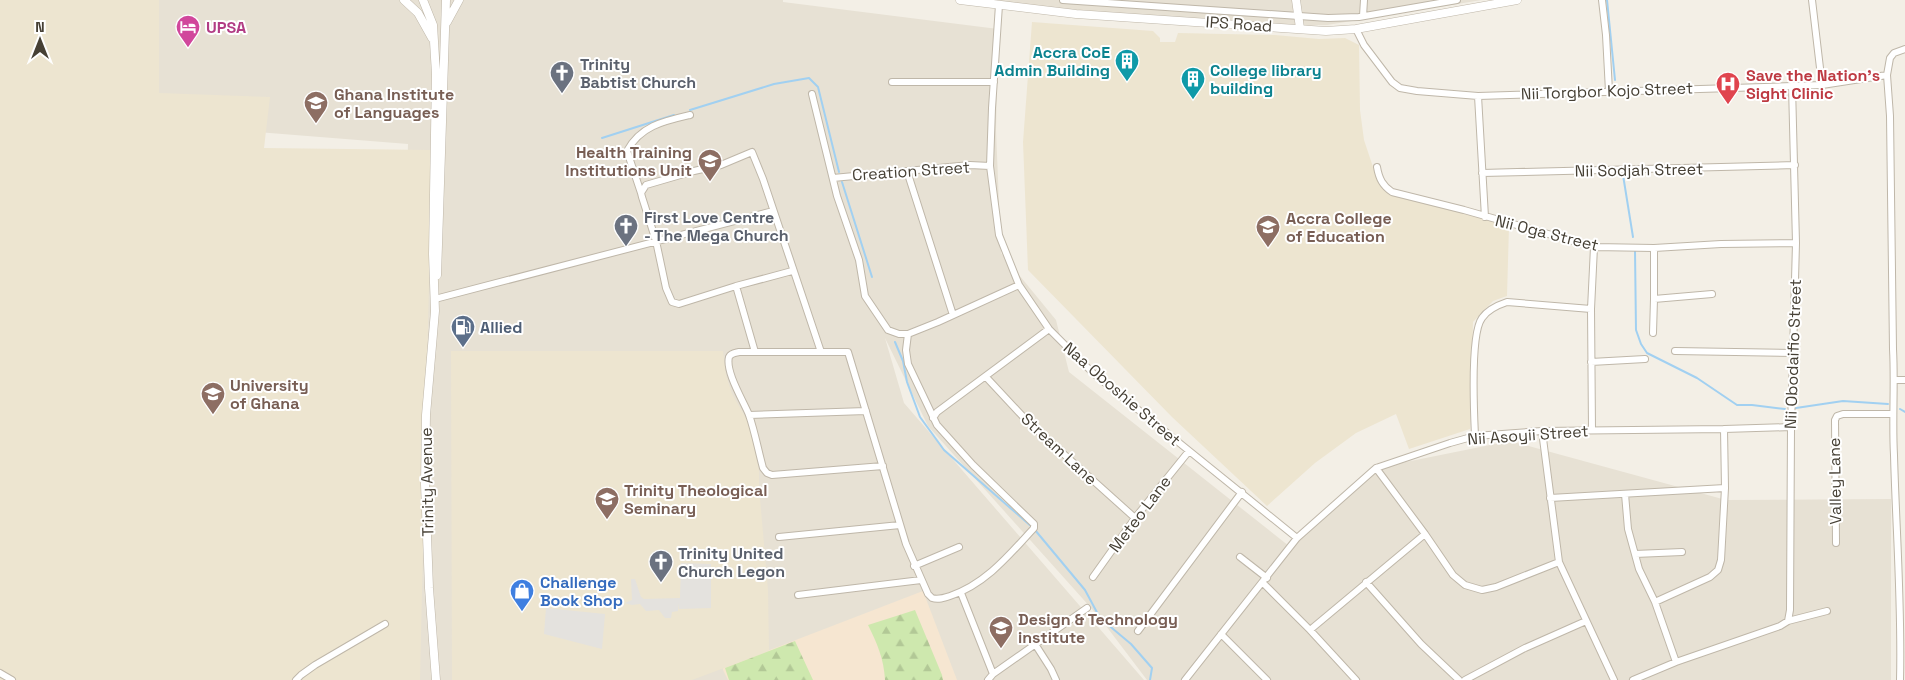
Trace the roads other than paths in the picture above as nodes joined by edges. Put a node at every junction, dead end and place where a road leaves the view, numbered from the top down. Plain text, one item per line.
1 (404, 0) edge
2 (423, 0) edge
3 (446, 0) edge
4 (459, 0) edge
5 (960, 0) edge
6 (1063, 0) edge
7 (1296, 0) edge
8 (1364, 0) edge
9 (1457, 0) edge
10 (1517, 0) edge
11 (1602, 0) edge
12 (1812, 0) edge
13 (999, 5) junction
14 (1298, 16) junction
15 (1363, 16) junction
16 (445, 26) junction
17 (1300, 28) junction
18 (1356, 29) junction
19 (434, 40) junction
20 (1905, 49) edge
21 (1887, 75) junction
22 (892, 82) dead end
23 (994, 82) junction
24 (1822, 85) junction
25 (1792, 86) junction
26 (1609, 91) junction
27 (812, 94) dead end
28 (1478, 96) junction
29 (690, 115) dead end
30 (1795, 165) junction
31 (990, 166) junction
32 (1377, 167) dead end
33 (907, 171) junction
34 (1482, 173) junction
35 (833, 178) junction
36 (641, 193) junction
37 (773, 211) junction
38 (1485, 217) junction
39 (656, 241) junction
40 (1796, 243) junction
41 (1594, 247) junction
42 (1654, 248) junction
43 (792, 271) junction
44 (435, 284) junction
45 (1019, 285) junction
46 (736, 286) junction
47 (1712, 294) dead end
48 (435, 299) junction
49 (1654, 299) junction
50 (1590, 309) junction
51 (954, 315) junction
52 (1049, 328) junction
53 (1653, 333) dead end
54 (908, 334) junction
55 (1675, 351) dead end
56 (755, 352) junction
57 (821, 352) junction
58 (1794, 353) junction
59 (1645, 359) dead end
60 (1591, 362) junction
61 (986, 377) junction
62 (1895, 380) junction
63 (1905, 380) edge
64 (866, 411) junction
65 (1893, 414) junction
66 (749, 415) junction
67 (934, 418) junction
68 (1791, 427) junction
69 (1592, 430) junction
70 (1724, 430) junction
71 (1542, 431) junction
72 (1475, 436) junction
73 (1189, 451) junction
74 (883, 466) junction
75 (1376, 468) junction
76 (1725, 488) junction
77 (1242, 492) junction
78 (1625, 494) junction
79 (1550, 498) junction
80 (1135, 518) junction
81 (900, 525) junction
82 (1425, 534) junction
83 (780, 537) dead end
84 (1298, 538) junction
85 (1836, 543) dead end
86 (958, 547) dead end
87 (1682, 552) dead end
88 (1635, 554) junction
89 (1240, 557) dead end
90 (1559, 562) junction
91 (914, 566) junction
92 (1093, 577) dead end
93 (921, 580) junction
94 (1265, 581) junction
95 (1366, 582) junction
96 (961, 593) junction
97 (798, 595) dead end
98 (1656, 602) junction
99 (1087, 608) dead end
100 (1827, 611) dead end
101 (1586, 621) junction
102 (1788, 622) junction
103 (385, 624) dead end
104 (1903, 627) edge
105 (1310, 630) junction
106 (1138, 631) dead end
107 (1221, 634) junction
108 (1036, 644) junction
109 (1676, 662) junction
110 (1, 673) edge
111 (990, 677) edge
112 (12, 680) edge
113 (296, 680) edge
114 (436, 680) edge
115 (1056, 680) edge
116 (1185, 680) edge
117 (1267, 680) edge
118 (1356, 680) edge
119 (1459, 680) edge
120 (1465, 680) edge
121 (1614, 680) edge
122 (1633, 680) edge
123 (1900, 680) edge

1 - 19 street
2 - 19 street, Trinity Avenue
3 - 16 street, Trinity Avenue
4 - 16 street
5 - 13 street, IPS Road
6 - 14 street, IPS Road
7 - 14 street
8 - 15 street
9 - 15 street, IPS Road
10 - 18 street, IPS Road
11 - 26 street
12 - 24 street
13 - 17 street, IPS Road
13 - 23 street, Naa Oboshie Street
14 - 15 street, IPS Road
14 - 17 street
16 - 44 street, Trinity Avenue
17 - 18 street, IPS Road
18 - 28 street, Nii Torgbor Kojo Street
19 - 44 street, Trinity Avenue
20 - 21 street
21 - 24 street, Nii Torgbor Kojo Street
21 - 62 street
22 - 23 street
23 - 31 street, Naa Oboshie Street
24 - 25 street, Nii Torgbor Kojo Street
25 - 26 street, Nii Torgbor Kojo Street
25 - 30 street, Nii Obodaifio Street
26 - 28 street, Nii Torgbor Kojo Street
27 - 35 street
28 - 34 street
29 - 36 street
30 - 34 street, Nii Sodjah Street
30 - 40 street, Nii Obodaifio Street
31 - 33 street, Creation Street
31 - 45 street, Naa Oboshie Street
32 - 38 street, Nii Oga Street
33 - 35 street, Creation Street
33 - 51 street
34 - 38 street
35 - 54 street
36 - 37 street
36 - 39 street
37 - 39 street
37 - 43 street
38 - 41 street, Nii Oga Street
39 - 46 street
39 - 48 street
40 - 42 street, Nii Oga Street
40 - 58 street, Nii Obodaifio Street
41 - 42 street, Nii Oga Street
41 - 50 street
42 - 49 street
43 - 46 street
43 - 57 street
44 - 48 street, Trinity Avenue
45 - 51 street
45 - 52 street, Naa Oboshie Street
46 - 56 street
47 - 49 street
48 - 114 street, Trinity Avenue
49 - 53 street
50 - 60 street
50 - 72 street
51 - 54 street
52 - 61 street
52 - 73 street, Naa Oboshie Street
54 - 67 street
55 - 58 street
56 - 57 street
56 - 66 street
57 - 64 street
58 - 68 street, Nii Obodaifio Street
59 - 60 street
60 - 69 street
61 - 67 street
61 - 80 street, Stream Lane
62 - 63 street
62 - 65 street
64 - 66 street
64 - 74 street
65 - 85 street, Valley Lane
65 - 104 street
66 - 74 street
67 - 96 street
68 - 70 street, Nii Asoyii Street
68 - 102 street, Nii Obodaifio Street
69 - 70 street, Nii Asoyii Street
69 - 71 street, Nii Asoyii Street
70 - 76 street
71 - 72 street, Nii Asoyii Street
71 - 79 street
72 - 75 street, Nii Asoyii Street
73 - 77 street, Naa Oboshie Street
73 - 80 street, Meteo Lane
74 - 81 street
75 - 82 street
75 - 84 street, Nii Asoyii Street
76 - 78 street
76 - 98 street
77 - 84 street, Naa Oboshie Street
77 - 106 street
78 - 79 street
78 - 88 street
79 - 90 street
80 - 92 street, Meteo Lane
81 - 83 street
81 - 91 street
82 - 90 street
82 - 95 street
84 - 94 street, Nii Asoyii Street
86 - 91 street
87 - 88 street
88 - 98 street
89 - 94 street
90 - 101 street
91 - 93 street
93 - 96 street
93 - 97 street
94 - 105 street
94 - 107 street, Nii Asoyii Street
95 - 105 street
95 - 119 street
96 - 111 street
98 - 109 street
99 - 108 street
100 - 102 street
101 - 120 street
101 - 121 street
102 - 109 street
103 - 113 street
104 - 123 street
105 - 118 street
107 - 116 street, Nii Asoyii Street
107 - 117 street
108 - 111 street
108 - 115 street
109 - 122 street
110 - 112 street

